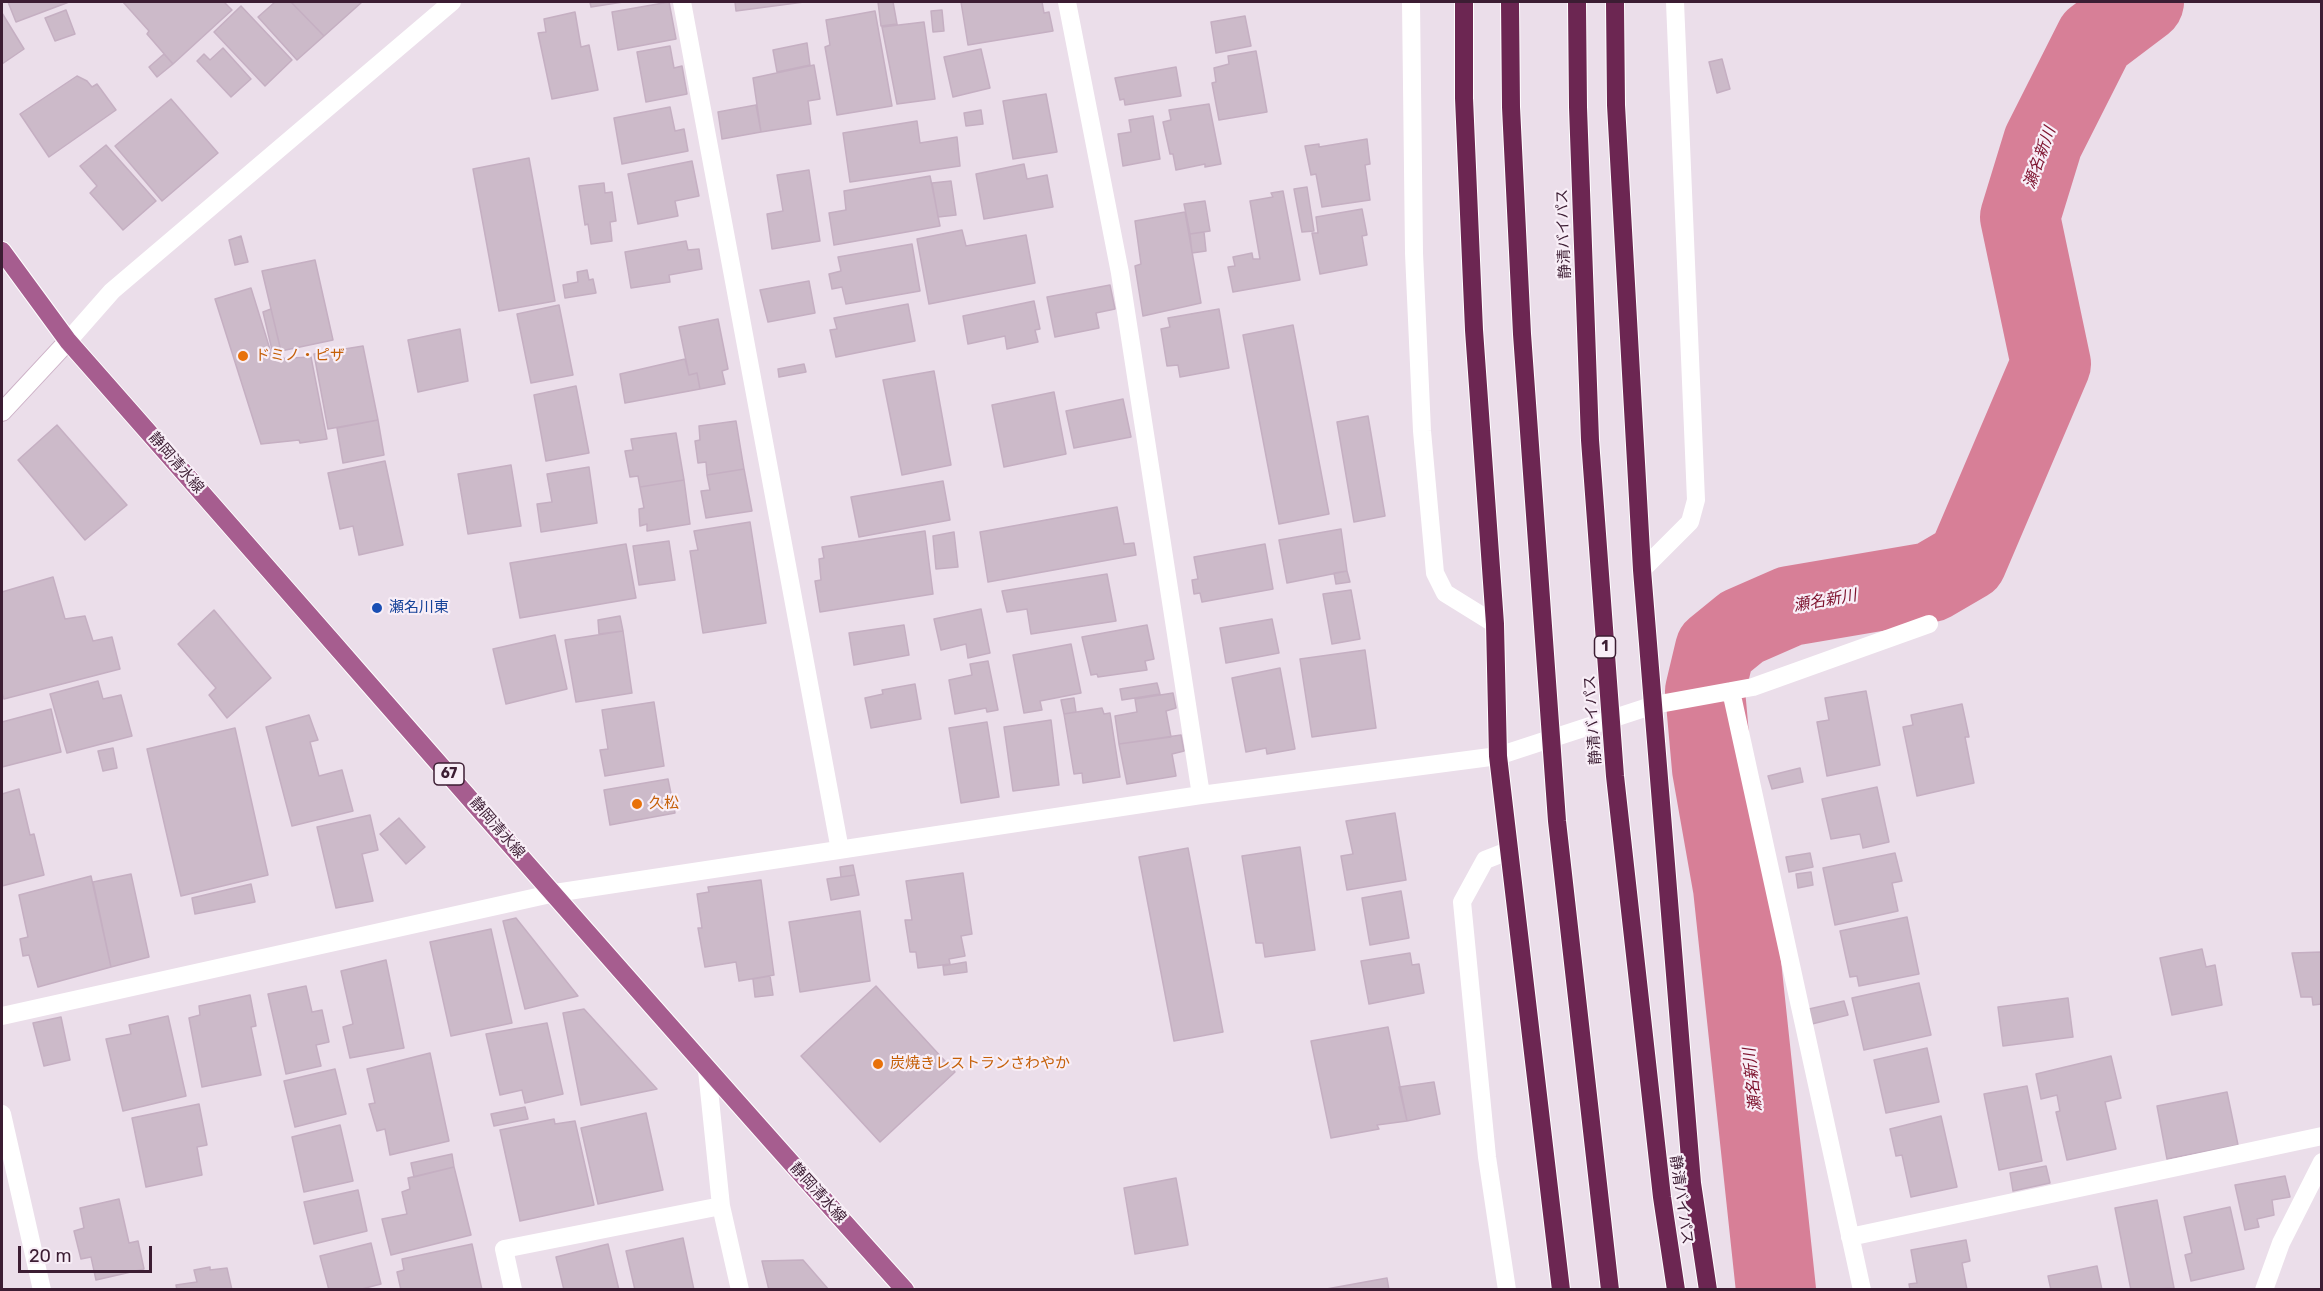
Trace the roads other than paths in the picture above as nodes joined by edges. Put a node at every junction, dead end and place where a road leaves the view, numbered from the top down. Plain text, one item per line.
1 (452, 2) edge
2 (682, 2) edge
3 (1067, 2) edge
4 (1411, 2) edge
5 (1464, 2) edge
6 (1510, 2) edge
7 (1577, 2) edge
8 (1615, 2) edge
9 (1676, 2) edge
10 (2, 251) edge
11 (68, 340) junction
12 (2, 412) edge
13 (1642, 570) junction
14 (1495, 624) junction
15 (1929, 624) dead end
16 (1731, 691) junction
17 (1654, 705) junction
18 (1498, 756) junction
19 (1201, 795) junction
20 (840, 850) junction
21 (1508, 851) junction
22 (555, 893) junction
23 (2, 1016) edge
24 (707, 1070) junction
25 (2, 1114) edge
26 (2322, 1136) edge
27 (6, 1162) edge
28 (2322, 1162) edge
29 (721, 1206) junction
30 (1850, 1237) junction
31 (42, 1290) edge
32 (513, 1290) edge
33 (740, 1290) edge
34 (905, 1290) edge
35 (1507, 1290) edge
36 (1561, 1290) edge
37 (1610, 1290) edge
38 (1676, 1290) edge
39 (1708, 1290) edge
40 (1862, 1290) edge
41 (2264, 1290) edge

1 - 11 street
2 - 20 street
3 - 19 street
4 - 14 street
5 - 14 highway
6 - 37 highway, bridge
7 - 38 highway, 静清バイパス / 1, bridge
8 - 13 highway
9 - 13 street
10 - 11 main road, 静岡清水線 / 67
11 - 12 street
11 - 22 main road, 静岡清水線 / 67
13 - 17 highway
14 - 18 highway
15 - 16 street
16 - 17 street
16 - 30 street
17 - 18 street
17 - 39 highway
18 - 19 street
18 - 21 highway
19 - 20 street
20 - 22 street
21 - 35 street
21 - 36 highway
22 - 23 street
22 - 24 main road, 静岡清水線 / 67
24 - 29 street
24 - 34 main road, 静岡清水線 / 67
25 - 27 street
26 - 30 street
27 - 31 street
28 - 41 street
29 - 32 street
29 - 33 street
30 - 40 street

